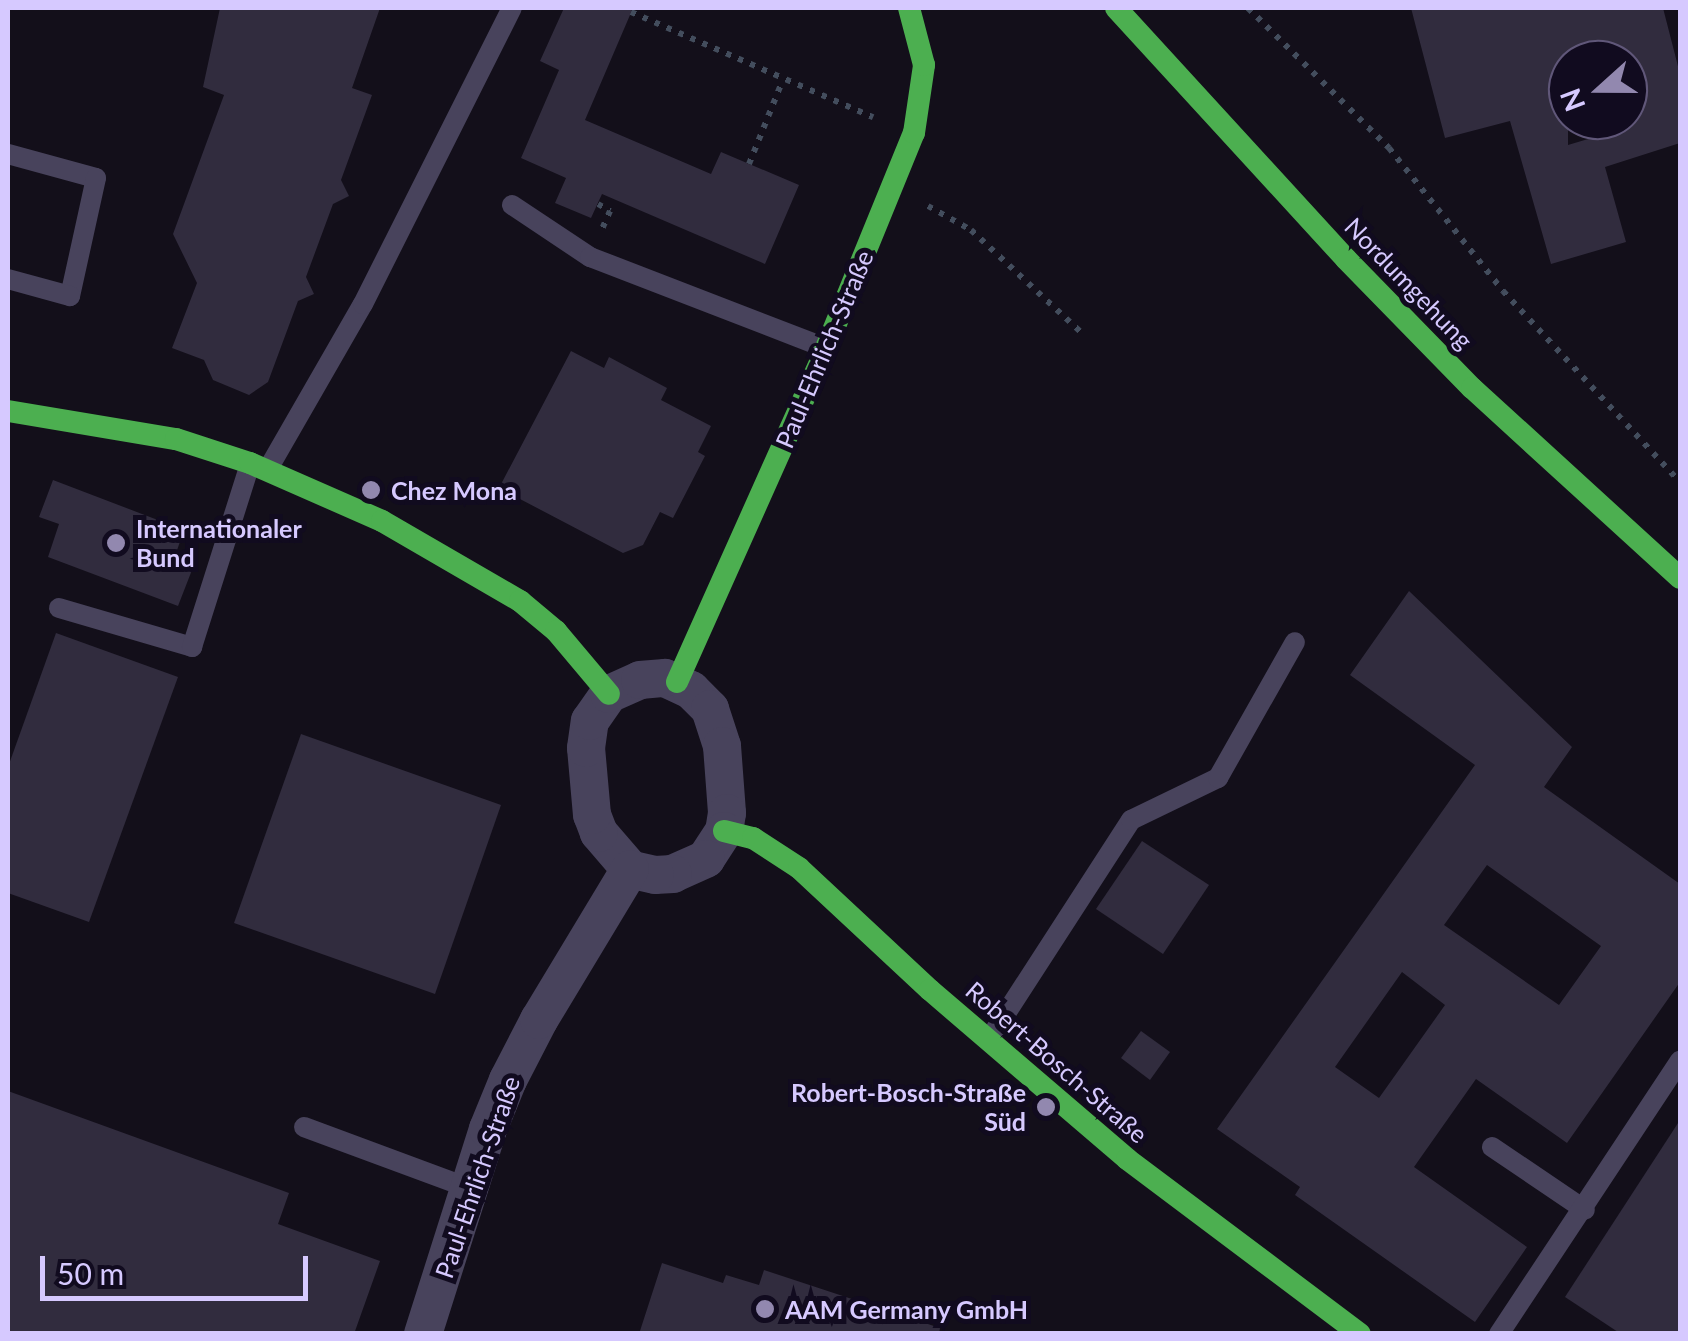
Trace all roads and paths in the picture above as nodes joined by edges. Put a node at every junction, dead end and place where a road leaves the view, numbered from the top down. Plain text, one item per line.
1 (512, 8) edge
2 (908, 8) edge
3 (1116, 8) edge
4 (1248, 8) edge
5 (631, 12) dead end
6 (782, 81) junction
7 (914, 133) junction
8 (8, 154) edge
9 (749, 164) dead end
10 (894, 187) junction
11 (512, 204) dead end
12 (8, 279) edge
13 (1084, 335) dead end
14 (824, 352) junction
15 (9, 418) edge
16 (259, 467) junction
17 (1680, 482) edge
18 (1680, 578) edge
19 (59, 608) dead end
20 (1295, 642) dead end
21 (677, 682) junction
22 (609, 694) junction
23 (724, 831) junction
24 (630, 869) junction
25 (989, 1040) junction
26 (1680, 1061) edge
27 (304, 1127) dead end
28 (1492, 1148) dead end
29 (470, 1188) junction
30 (1585, 1210) junction
31 (423, 1334) edge
32 (1360, 1334) edge
33 (1499, 1334) edge

1 - 16 lane
2 - 7 street, Paul-Ehrlich-Straße
3 - 18 street, Nordumgehung
4 - 17 path
5 - 6 path
6 - 7 path
6 - 9 path
7 - 10 street, Paul-Ehrlich-Straße
8 - 12 lane
10 - 13 path
10 - 14 street, Paul-Ehrlich-Straße
11 - 14 lane
14 - 21 street, Paul-Ehrlich-Straße
15 - 16 street
16 - 19 lane
16 - 22 street
20 - 25 lane
21 - 22 street
21 - 23 street
22 - 24 street
23 - 24 street
23 - 25 street, Robert-Bosch-Straße
24 - 29 street, Paul-Ehrlich-Straße
25 - 32 street, Robert-Bosch-Straße
26 - 30 lane
27 - 29 lane
28 - 30 lane
29 - 31 street, Paul-Ehrlich-Straße
30 - 33 lane

